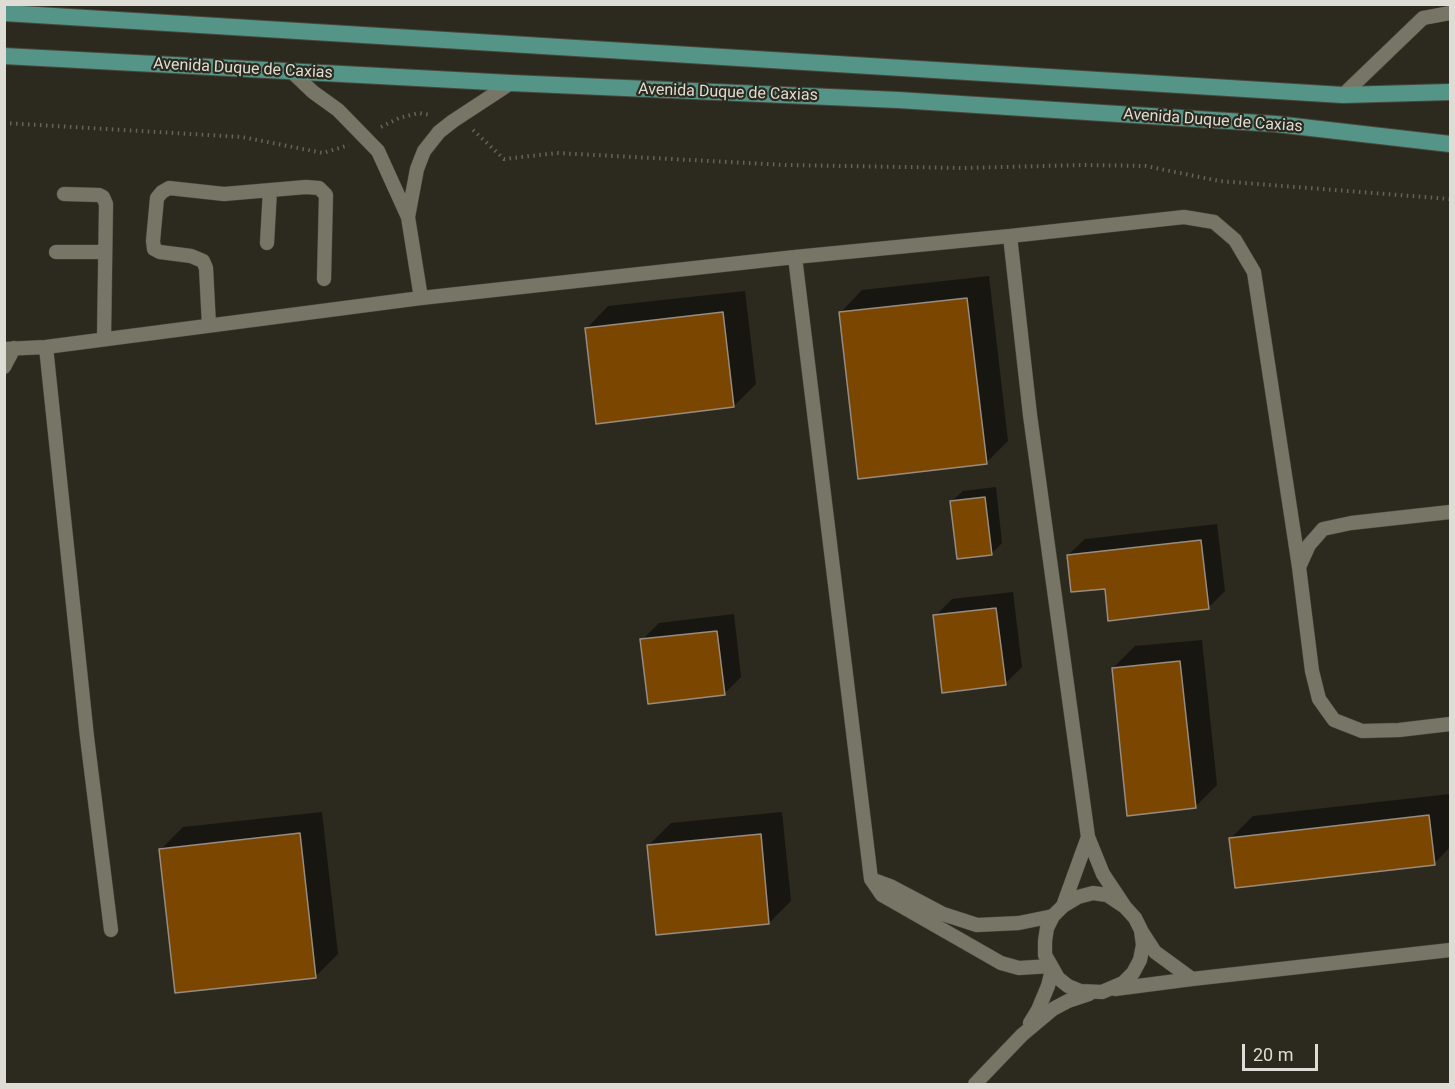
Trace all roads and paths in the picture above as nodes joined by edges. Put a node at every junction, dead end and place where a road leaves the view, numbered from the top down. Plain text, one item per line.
1 (4, 13) edge
2 (1450, 13) edge
3 (4, 56) edge
4 (292, 72) junction
5 (511, 83) junction
6 (1450, 92) edge
7 (1343, 95) junction
8 (458, 118) junction
9 (4, 123) edge
10 (364, 135) junction
11 (1450, 144) edge
12 (270, 190) junction
13 (64, 194) dead end
14 (1450, 199) edge
15 (408, 217) junction
16 (1010, 236) junction
17 (267, 243) dead end
18 (56, 252) dead end
19 (105, 252) junction
20 (795, 257) junction
21 (324, 279) dead end
22 (422, 298) junction
23 (209, 326) junction
24 (104, 339) junction
25 (46, 347) junction
26 (9, 349) edge
27 (4, 367) edge
28 (1450, 512) edge
29 (1299, 567) junction
30 (1450, 724) edge
31 (1088, 837) junction
32 (871, 879) junction
33 (1125, 907) junction
34 (1058, 911) junction
35 (111, 930) dead end
36 (1141, 930) junction
37 (1450, 951) edge
38 (1051, 968) junction
39 (1192, 979) junction
40 (1110, 990) junction
41 (1094, 993) junction
42 (1022, 1035) junction
43 (975, 1084) edge

1 - 7 main road, Avenida Duque de Caxias
2 - 7 lane
3 - 4 main road, Avenida Duque de Caxias
4 - 5 main road, Avenida Duque de Caxias
4 - 10 lane
5 - 8 lane
5 - 11 main road, Avenida Duque de Caxias
6 - 7 main road, Avenida Duque de Caxias
8 - 10 path
8 - 14 path
8 - 15 lane
9 - 10 path
10 - 15 lane
12 - 17 lane
12 - 21 lane
12 - 23 lane
13 - 19 lane
15 - 22 lane
16 - 20 lane
16 - 29 lane
16 - 31 lane
18 - 19 lane
19 - 24 lane
20 - 22 lane
20 - 32 lane
22 - 23 lane
23 - 24 lane
24 - 25 lane
25 - 26 lane
25 - 35 lane
26 - 27 lane
28 - 29 lane
29 - 30 lane
31 - 33 lane
31 - 34 lane
32 - 34 lane
32 - 38 lane
33 - 34 lane
33 - 36 lane
34 - 38 lane
36 - 39 lane
36 - 40 lane
37 - 39 lane
38 - 41 lane
38 - 42 lane
39 - 40 lane
40 - 41 lane
41 - 42 lane
42 - 43 lane

